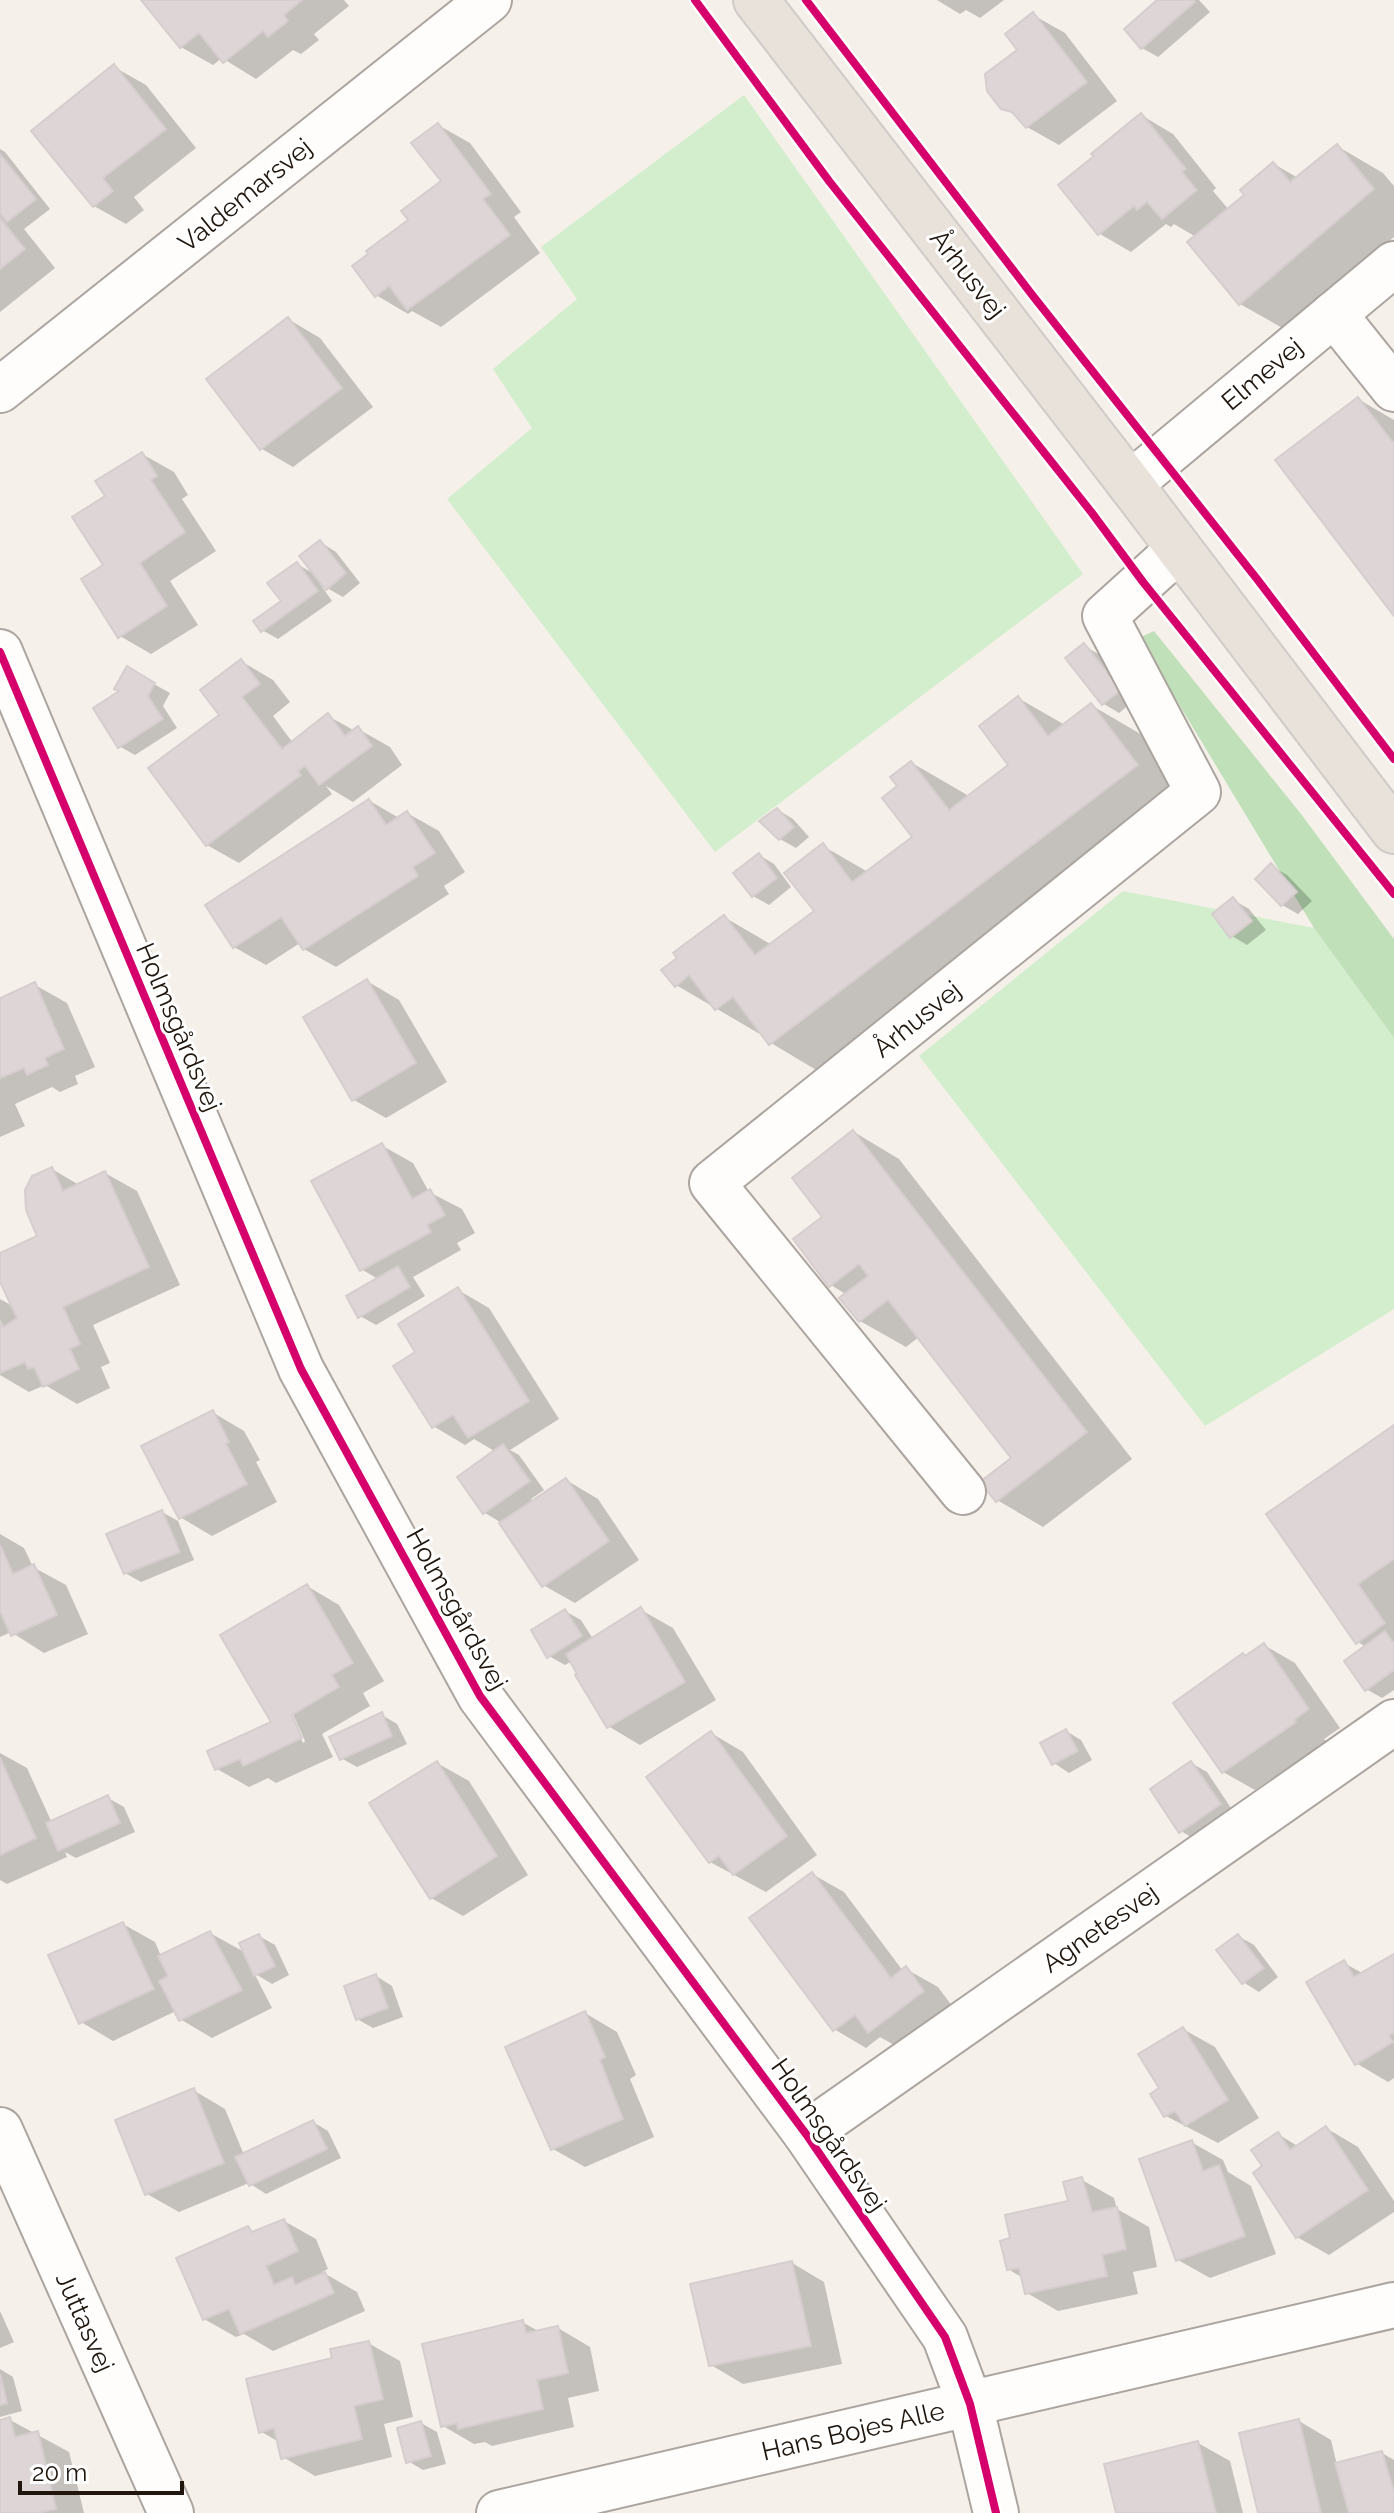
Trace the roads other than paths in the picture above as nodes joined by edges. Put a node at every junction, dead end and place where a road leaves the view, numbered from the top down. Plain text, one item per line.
1 (489, 0) edge
2 (756, 0) edge
3 (1394, 264) edge
4 (1334, 314) junction
5 (1394, 389) edge
6 (0, 390) edge
7 (1130, 484) junction
8 (1179, 549) junction
9 (0, 652) edge
10 (1394, 831) edge
11 (963, 1492) dead end
12 (1394, 1722) edge
13 (0, 2130) edge
14 (806, 2134) junction
15 (1394, 2305) edge
16 (970, 2404) junction
17 (171, 2513) edge
18 (499, 2513) edge
19 (996, 2513) edge

1 - 6 street, Valdemarsvej
2 - 7 main road, Århusvej
3 - 4 street, Elmevej
4 - 5 street
4 - 7 street, Elmevej
7 - 8 main road, Århusvej
8 - 10 main road, Århusvej
8 - 11 street, Århusvej
9 - 14 street, Holmsgårdsvej
12 - 14 street, Agnetesvej
13 - 17 street, Juttasvej
14 - 16 street, Holmsgårdsvej
15 - 16 street, Hans Bojes Alle
16 - 18 street, Hans Bojes Alle
16 - 19 street, Holmsgårdsvej

